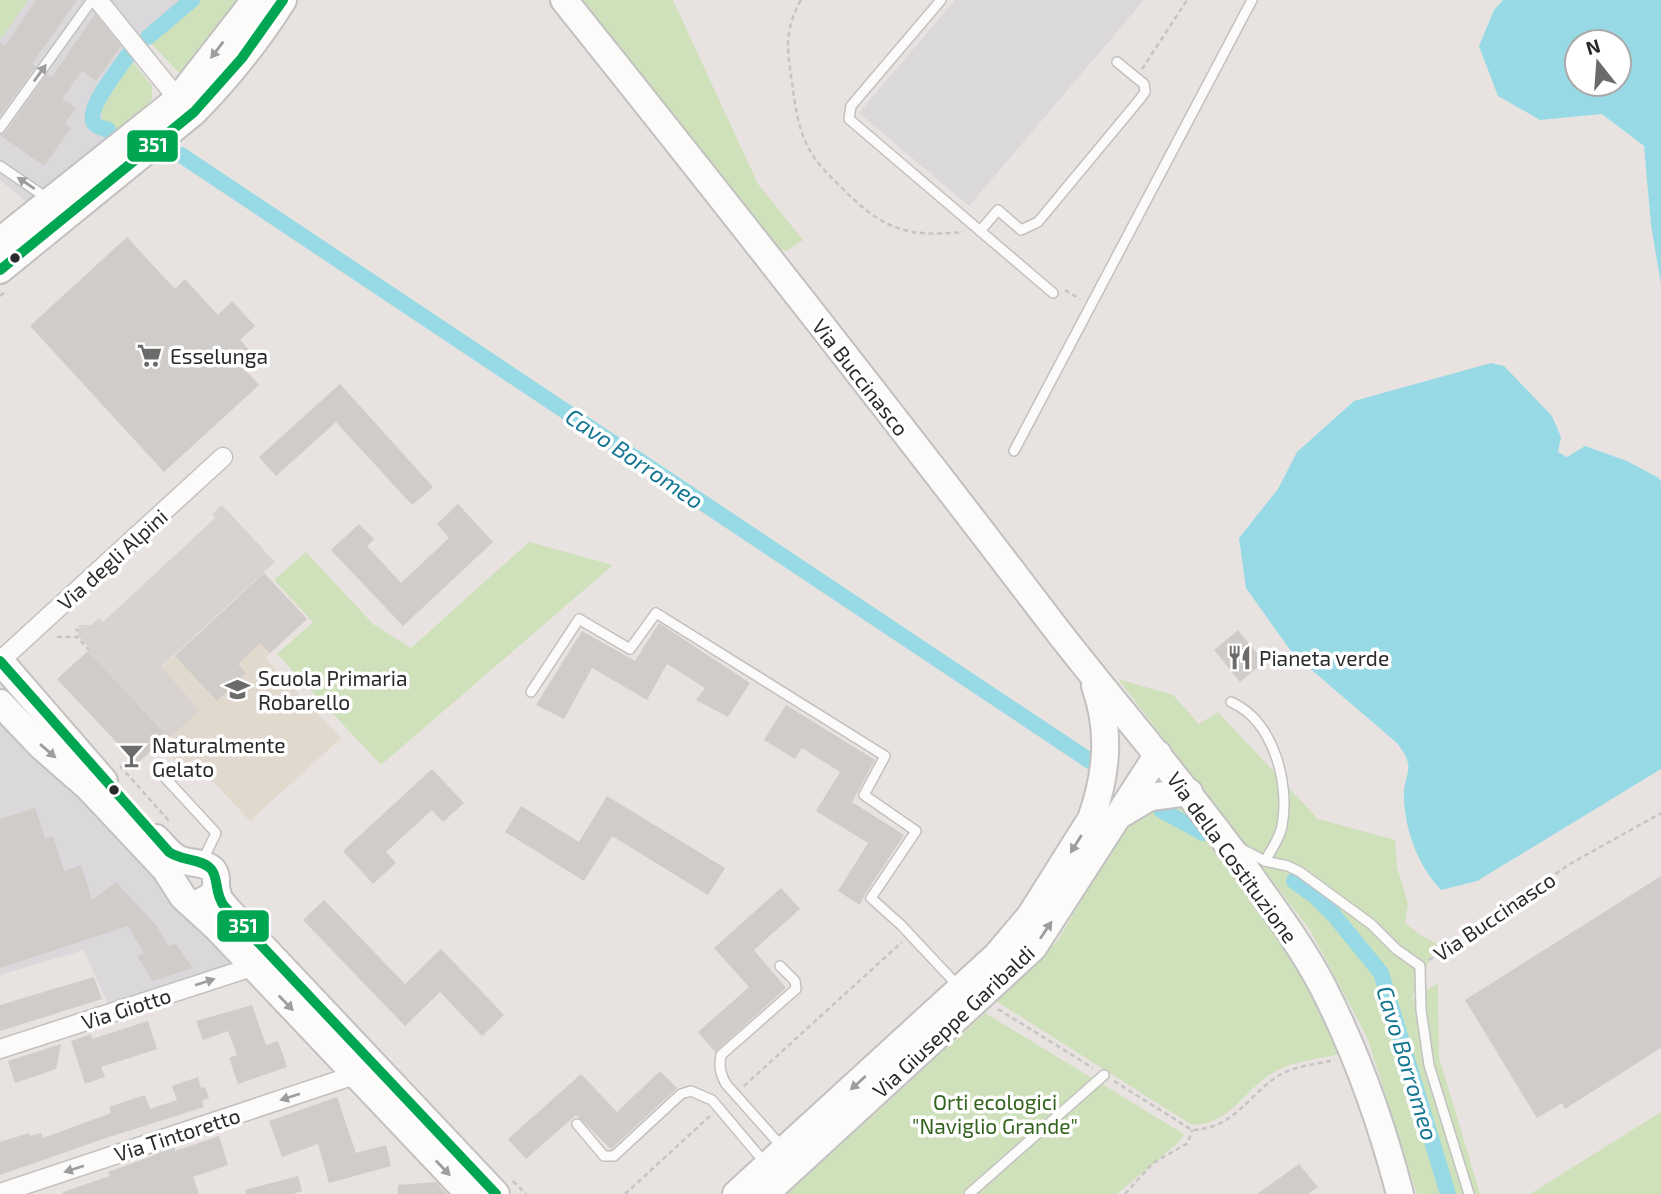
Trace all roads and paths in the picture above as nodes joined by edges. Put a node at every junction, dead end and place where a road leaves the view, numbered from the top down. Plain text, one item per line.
1 (92, 0) edge
2 (98, 0) edge
3 (255, 0) edge
4 (283, 0) edge
5 (564, 0) edge
6 (800, 0) edge
7 (941, 0) edge
8 (1186, 0) edge
9 (1252, 0) edge
10 (1117, 62) dead end
11 (1137, 78) junction
12 (178, 99) junction
13 (0, 128) edge
14 (0, 166) edge
15 (52, 200) junction
16 (980, 231) junction
17 (0, 242) edge
18 (0, 270) edge
19 (1053, 293) joint
20 (1072, 295) junction
21 (1069, 300) dead end
22 (1090, 306) junction
23 (1014, 451) dead end
24 (223, 457) dead end
25 (57, 637) dead end
26 (89, 650) dead end
27 (0, 661) edge
28 (1091, 674) junction
29 (531, 692) dead end
30 (1231, 702) dead end
31 (2, 712) edge
32 (1152, 747) junction
33 (158, 771) dead end
34 (1102, 782) junction
35 (1189, 792) junction
36 (1661, 813) edge
37 (1119, 816) junction
38 (1226, 841) junction
39 (1265, 861) junction
40 (198, 862) junction
41 (216, 888) junction
42 (183, 893) junction
43 (910, 935) junction
44 (1420, 966) junction
45 (252, 967) junction
46 (779, 967) dead end
47 (970, 994) junction
48 (0, 1049) edge
49 (1353, 1056) junction
50 (355, 1075) junction
51 (1104, 1075) junction
52 (738, 1091) dead end
53 (718, 1110) dead end
54 (577, 1124) dead end
55 (1192, 1130) junction
56 (776, 1157) junction
57 (0, 1193) edge
58 (469, 1194) edge
59 (496, 1194) edge
60 (625, 1194) edge
61 (736, 1194) edge
62 (765, 1194) edge
63 (969, 1194) edge
64 (1125, 1194) edge
65 (1400, 1194) edge
66 (1469, 1194) edge

13 -> 1 lane
2 - 12 street
3 -> 12 street
4 - 18 street
5 - 28 street, Via Buccinasco
6 - 16 path
7 - 16 lane
8 - 11 path
9 - 22 lane
10 - 11 lane
11 - 16 lane
12 - 15 street
15 -> 14 lane
15 - 17 street
16 - 19 lane
19 - 20 path
20 - 21 path
20 - 22 path
22 - 23 lane
24 - 27 street, Via degli Alpini
25 - 26 path
27 - 40 street, Via degli Alpini
28 - 32 street, Via Buccinasco
28 - 34 street
29 - 43 lane
30 - 39 lane
31 -> 42 street
32 - 34 street
32 - 35 street, Via della Costituzione
32 - 37 street, Via Giuseppe Garibaldi
33 - 40 lane
34 -> 47 street, Via Giuseppe Garibaldi
35 - 37 street
35 - 38 street, Via della Costituzione
36 - 44 path, Via Buccinasco
47 -> 37 street, Via Giuseppe Garibaldi
38 - 39 lane, Via Buccinasco
38 - 49 street, Via della Costituzione
39 - 44 lane, Via Buccinasco
40 - 41 street
40 - 42 street
41 - 42 street
41 - 59 street
42 - 45 street
43 - 47 lane
43 - 52 path
44 - 66 lane
48 -> 45 street, Via Giotto
45 -> 50 street
46 - 56 lane
47 - 51 path
47 -> 56 street, Via Giuseppe Garibaldi
47 - 62 street, Via Giuseppe Garibaldi
49 - 55 path
49 - 65 street, Via della Costituzione
50 -> 57 street, Via Tintoretto
50 -> 58 street
51 - 55 path
51 - 63 lane
53 - 60 path
54 - 56 lane
55 - 64 path
56 - 61 street, Via Giuseppe Garibaldi

